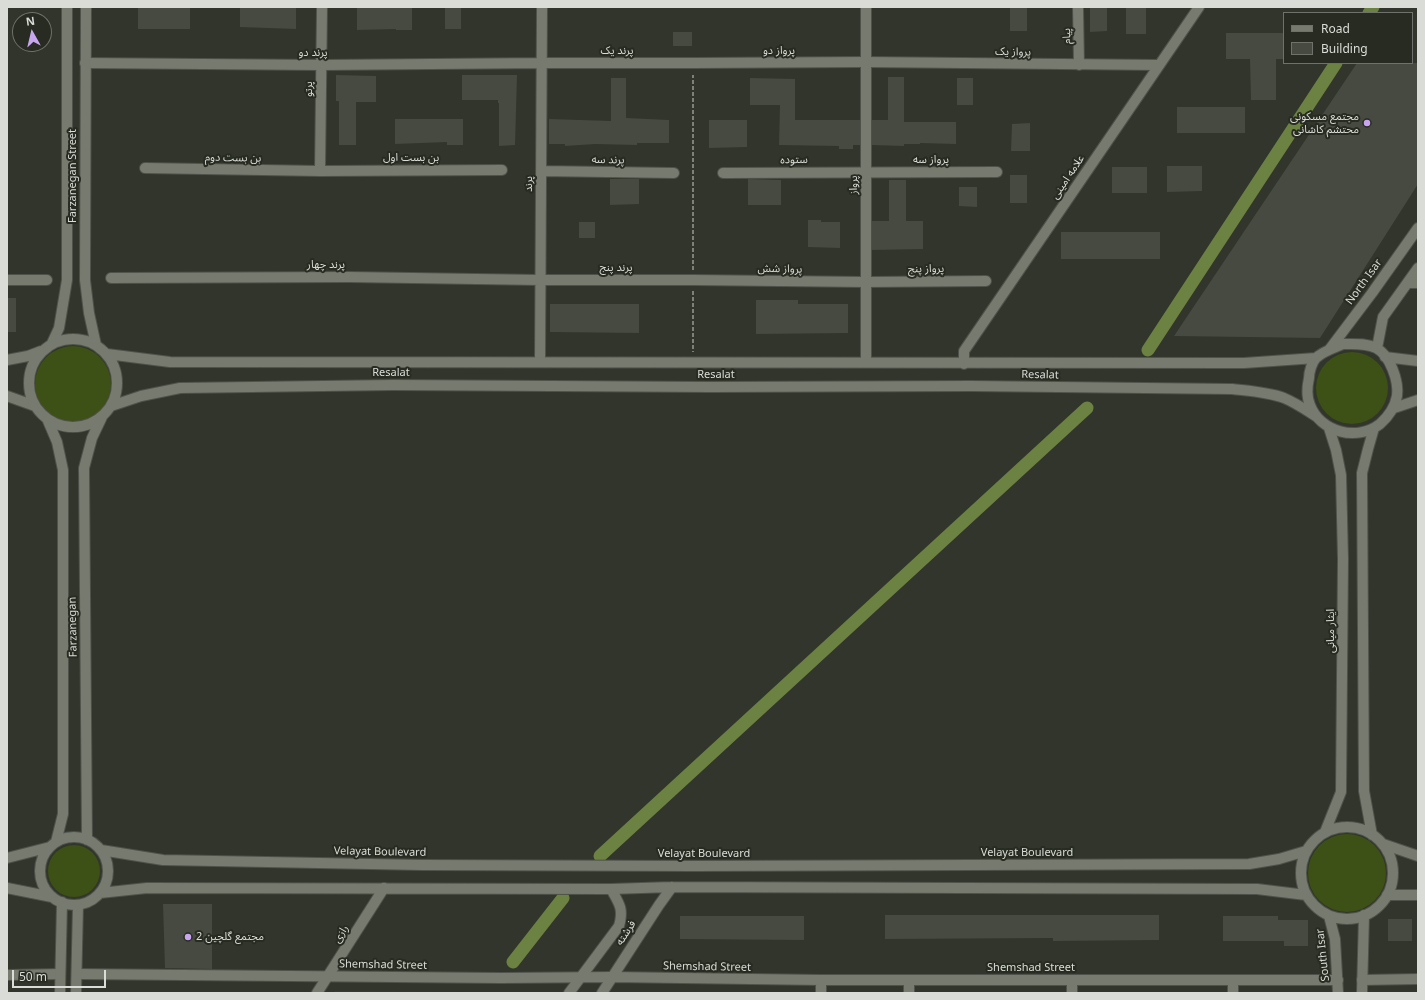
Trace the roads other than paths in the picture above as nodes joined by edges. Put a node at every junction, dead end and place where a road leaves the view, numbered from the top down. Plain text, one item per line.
1 (67, 7) edge
2 (86, 7) edge
3 (322, 7) edge
4 (542, 7) edge
5 (866, 7) edge
6 (1078, 7) edge
7 (1199, 7) edge
8 (866, 62) junction
9 (85, 63) junction
10 (542, 63) junction
11 (693, 63) joint
12 (1079, 64) junction
13 (321, 65) junction
14 (1159, 65) junction
15 (145, 168) dead end
16 (502, 170) dead end
17 (320, 171) junction
18 (541, 171) junction
19 (866, 172) junction
20 (997, 172) dead end
21 (674, 173) dead end
22 (723, 173) dead end
23 (1418, 228) edge
24 (1418, 268) edge
25 (111, 278) dead end
26 (7, 280) edge
27 (47, 280) dead end
28 (540, 280) junction
29 (693, 280) joint
30 (986, 281) dead end
31 (866, 282) junction
32 (1413, 283) edge
33 (52, 343) junction
34 (96, 345) junction
35 (1377, 348) junction
36 (1329, 350) junction
37 (41, 351) junction
38 (107, 354) junction
39 (1385, 356) junction
40 (1316, 358) junction
41 (7, 360) edge
42 (1418, 361) edge
43 (540, 362) junction
44 (866, 362) junction
45 (964, 364) junction
46 (7, 396) edge
47 (1418, 400) edge
48 (35, 406) junction
49 (111, 406) junction
50 (1394, 408) junction
51 (102, 417) junction
52 (1316, 417) junction
53 (48, 421) junction
54 (1329, 428) junction
55 (1374, 428) junction
56 (1325, 832) junction
57 (1372, 835) junction
58 (87, 840) junction
59 (1382, 844) junction
60 (53, 845) junction
61 (101, 850) junction
62 (1306, 852) junction
63 (1418, 856) edge
64 (7, 858) edge
65 (672, 887) junction
66 (7, 888) edge
67 (384, 888) junction
68 (611, 889) junction
69 (100, 893) junction
70 (1387, 895) junction
71 (1418, 895) edge
72 (1306, 896) junction
73 (52, 897) junction
74 (62, 902) junction
75 (78, 905) junction
76 (1364, 915) junction
77 (1329, 916) junction
78 (60, 974) junction
79 (77, 974) junction
80 (7, 975) edge
81 (328, 977) junction
82 (580, 977) junction
83 (612, 977) junction
84 (1418, 979) edge
85 (821, 980) junction
86 (909, 980) junction
87 (1072, 980) junction
88 (1233, 980) junction
89 (1338, 980) junction
90 (1362, 980) junction
91 (60, 993) edge
92 (76, 993) edge
93 (317, 993) edge
94 (569, 993) edge
95 (602, 993) edge
96 (821, 993) edge
97 (909, 993) edge
98 (1072, 993) edge
99 (1233, 993) edge
100 (1338, 993) edge
101 (1362, 993) edge

1 - 33 street, Farzanegan Street
2 - 9 street, Farzanegan Street
3 - 13 street, پرتو
4 - 10 street, پرند
5 - 8 street, پرواز
6 - 12 street, پیام
7 - 14 street, علامه امینی
8 - 11 street, پرواز دو
8 - 12 street, پرواز یک
8 - 19 street, پرواز
9 - 13 street, پرند دو
9 - 34 street, Farzanegan Street
10 - 11 street, پرند یک
10 - 13 street, پرند دو
10 - 18 street, پرند
12 - 14 street, پرواز یک
13 - 17 street, پرتو
14 - 45 street, علامه امینی
15 - 17 street, بن بست دوم
16 - 17 street, بن بست اول
18 - 21 street, پرند سه
18 - 28 street, پرند
19 - 20 street, پرواز سه
19 - 22 street, ستوده
19 - 31 street, پرواز
23 - 36 street, North Isar
24 - 32 street
25 - 28 street, پرند چهار
26 - 27 street
28 - 29 street, پرند پنج
28 - 43 street, پرند
29 - 31 street, پرواز شش
30 - 31 street, پرواز پنج
31 - 44 street, پرواز
32 - 35 street
33 - 34 street
33 - 37 street
34 - 38 street
35 - 36 street
35 - 39 street
36 - 40 street
37 - 41 street
37 - 48 street
38 - 43 street, Resalat
38 - 49 street
39 - 42 street
39 - 50 street
40 - 45 street, Resalat
40 - 52 street
43 - 44 street, Resalat
44 - 45 street, Resalat
46 - 48 street
47 - 50 street
48 - 53 street
49 - 51 street
49 - 52 street, Resalat
50 - 55 street
51 - 53 street
51 - 58 street, Farzanegan
52 - 54 street
53 - 60 street, Farzanegan
54 - 55 street
54 - 56 street, ایثار میانی
55 - 57 street
56 - 57 street
56 - 62 street
57 - 59 street
58 - 60 street
58 - 61 street
59 - 63 street
59 - 70 street
60 - 64 street
60 - 73 street
61 - 62 street, Velayat Boulevard
61 - 69 street
62 - 72 street
65 - 68 street
65 - 72 street
65 - 83 street, فرشته
66 - 73 street
67 - 68 street
67 - 69 street
67 - 81 street, رازی
68 - 82 street, فرشته
69 - 75 street
70 - 71 street
70 - 76 street
72 - 77 street
73 - 74 street
74 - 75 street
74 - 78 street
75 - 79 street
76 - 77 street
76 - 90 street
77 - 89 street, South Isar
78 - 80 street
78 - 91 street
79 - 81 street, Shemshad Street
79 - 92 street
81 - 82 street, Shemshad Street
81 - 93 street, رازی
82 - 83 street, Shemshad Street
82 - 94 street, فرشته
83 - 85 street, Shemshad Street
83 - 95 street, فرشته
84 - 90 street
85 - 86 street, Shemshad Street
85 - 96 street
86 - 87 street, Shemshad Street
86 - 97 street
87 - 88 street, Shemshad Street
87 - 98 street
88 - 89 street, Shemshad Street
88 - 99 street
89 - 100 street, South Isar
90 - 101 street

